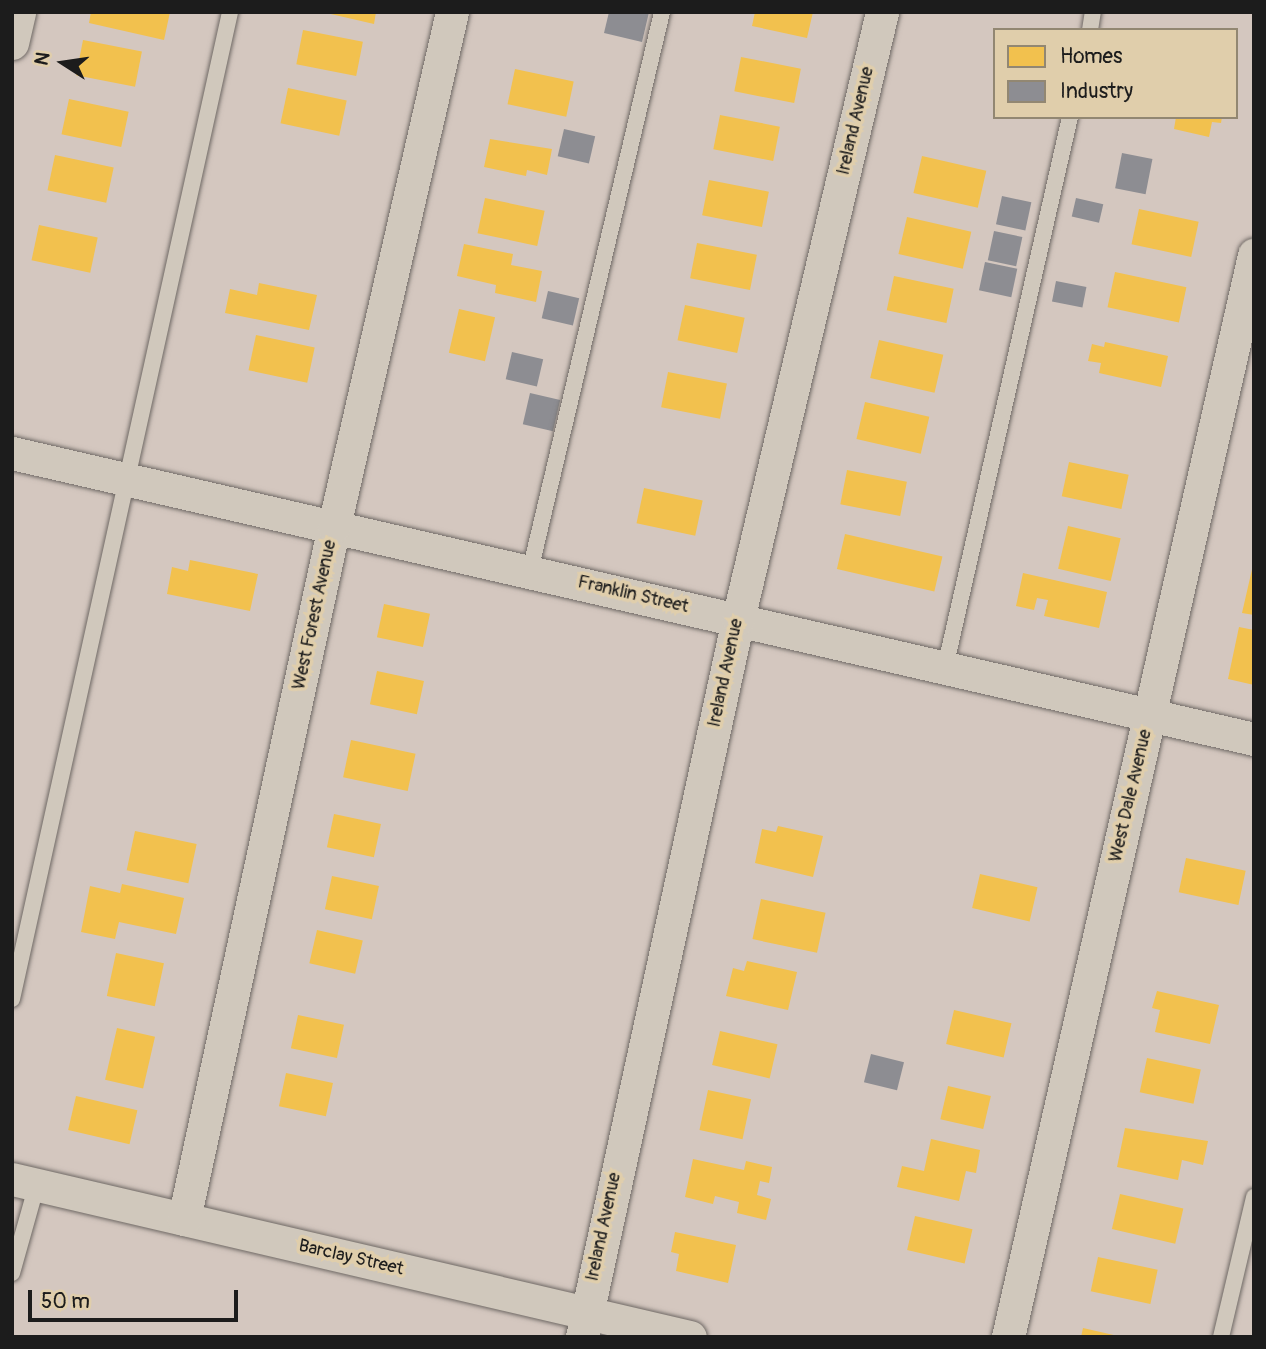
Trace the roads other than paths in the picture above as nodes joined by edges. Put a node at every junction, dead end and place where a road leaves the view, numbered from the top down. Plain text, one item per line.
1 (19, 12) edge
2 (230, 12) edge
3 (452, 12) edge
4 (662, 12) edge
5 (882, 12) edge
6 (12, 43) edge
7 (1070, 119) edge
8 (1254, 256) edge
9 (12, 453) edge
10 (127, 479) junction
11 (334, 526) junction
12 (530, 571) junction
13 (737, 619) junction
14 (946, 668) junction
15 (1149, 715) junction
16 (1254, 739) edge
17 (12, 999) edge
18 (24, 1181) edge
19 (1254, 1196) edge
20 (184, 1219) junction
21 (12, 1273) edge
22 (585, 1325) edge
23 (690, 1337) edge
24 (1008, 1337) edge
25 (1221, 1337) edge

1 - 6 street
2 - 10 lane
3 - 11 street, West Forest Avenue
4 - 12 lane
5 - 13 street, Ireland Avenue
7 - 14 lane
8 - 15 street, West Dale Avenue
9 - 10 street, Franklin Street
10 - 11 street, Franklin Street
10 - 17 lane
11 - 12 street, Franklin Street
11 - 20 street, West Forest Avenue
12 - 13 street, Franklin Street
13 - 14 street, Franklin Street
13 - 22 street, Ireland Avenue
14 - 15 street, Franklin Street
15 - 16 street, Franklin Street
15 - 24 street, West Dale Avenue
18 - 20 street, Barclay Street
18 - 21 lane
19 - 25 lane
20 - 22 street, Barclay Street
22 - 23 street, Barclay Street

